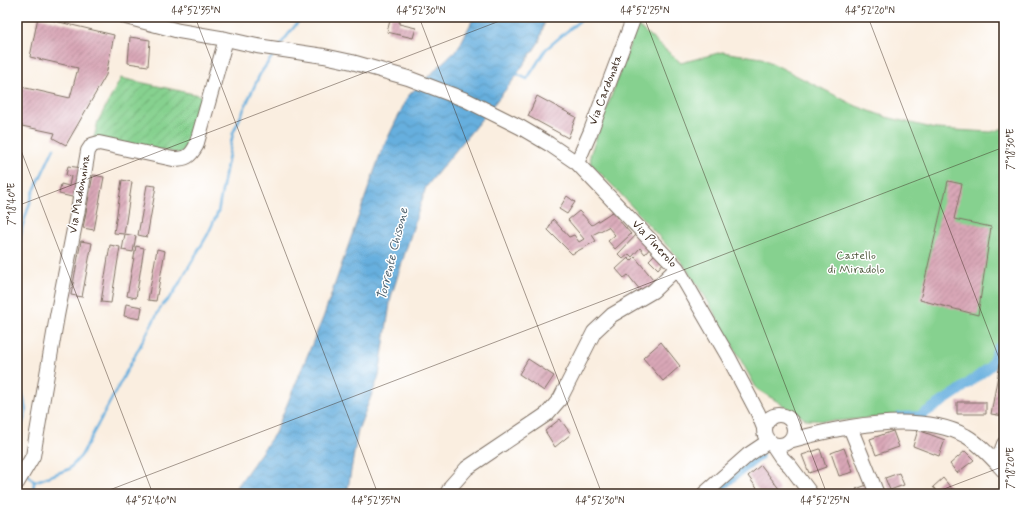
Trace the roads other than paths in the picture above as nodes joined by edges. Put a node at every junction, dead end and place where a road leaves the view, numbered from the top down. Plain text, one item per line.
1 (126, 17) edge
2 (634, 17) edge
3 (226, 38) junction
4 (577, 163) junction
5 (677, 268) junction
6 (748, 394) junction
7 (782, 416) junction
8 (792, 425) junction
9 (850, 427) junction
10 (818, 432) junction
11 (768, 437) junction
12 (787, 442) junction
13 (1004, 444) edge
14 (790, 466) junction
15 (1001, 467) edge
16 (19, 480) edge
17 (447, 494) edge
18 (704, 494) edge
19 (811, 494) edge
20 (877, 494) edge

1 - 3 street, Via Pinerolo
2 - 4 street, Via Cardonata
3 - 4 street, Via Pinerolo
3 - 16 street, Via Madonnina
4 - 5 street, Via Pinerolo
5 - 6 street, Via Pinerolo
5 - 17 street
6 - 7 street, Via Pinerolo
6 - 11 street, Via Pinerolo
7 - 8 street
7 - 11 street
8 - 10 street
8 - 12 street
9 - 10 street
9 - 15 street
9 - 20 street
10 - 12 street
11 - 12 street
11 - 14 street, Via Pinerolo
11 - 18 street
12 - 14 street
13 - 15 street
14 - 19 street, Via Pinerolo

